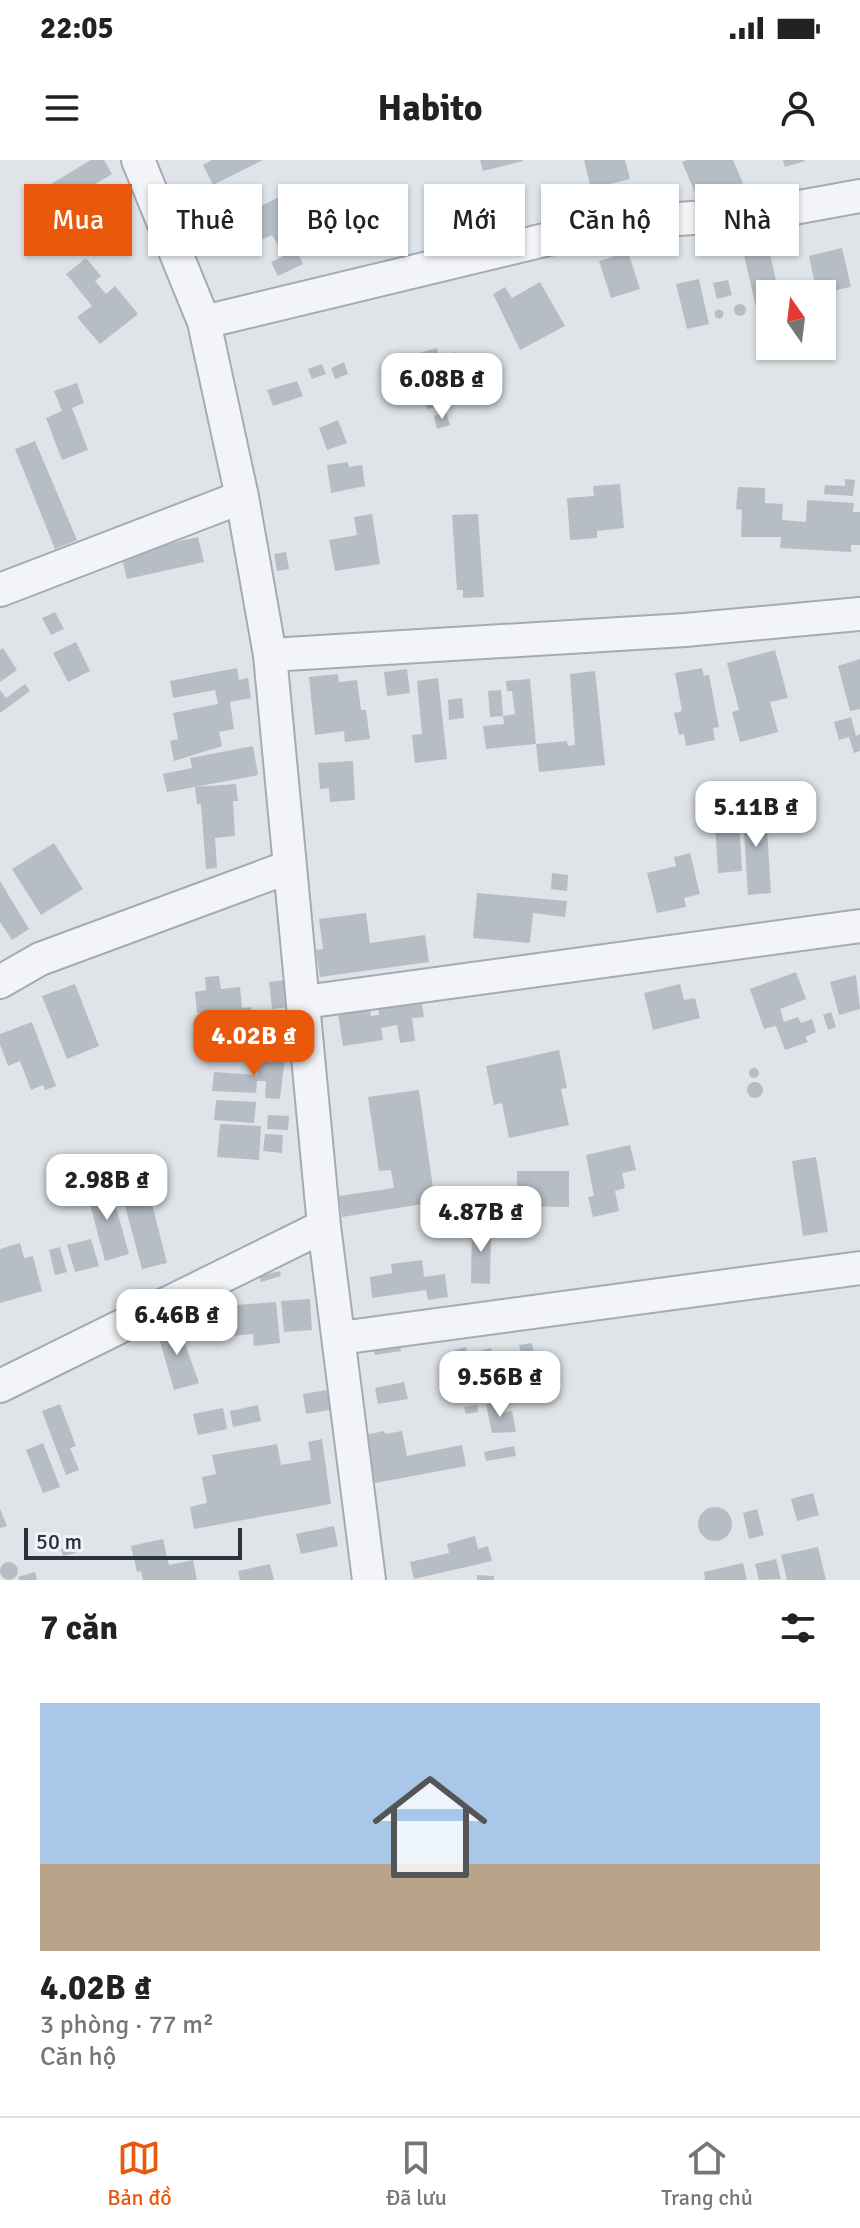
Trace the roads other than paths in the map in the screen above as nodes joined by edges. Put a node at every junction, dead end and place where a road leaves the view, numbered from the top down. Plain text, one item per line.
1 (138, 160) edge
2 (860, 196) edge
3 (204, 322) junction
4 (242, 497) junction
5 (0, 590) edge
6 (860, 614) edge
7 (270, 655) junction
8 (289, 867) junction
9 (860, 926) edge
10 (0, 982) edge
11 (304, 1002) junction
12 (324, 1226) junction
13 (860, 1268) edge
14 (340, 1338) junction
15 (0, 1386) edge
16 (369, 1580) edge

1 - 3 street
2 - 3 street
3 - 4 street
4 - 5 street
4 - 7 street
6 - 7 street
7 - 8 street
8 - 10 street
8 - 11 street
9 - 11 street
11 - 12 street
12 - 14 street
12 - 15 street
13 - 14 street
14 - 16 street

